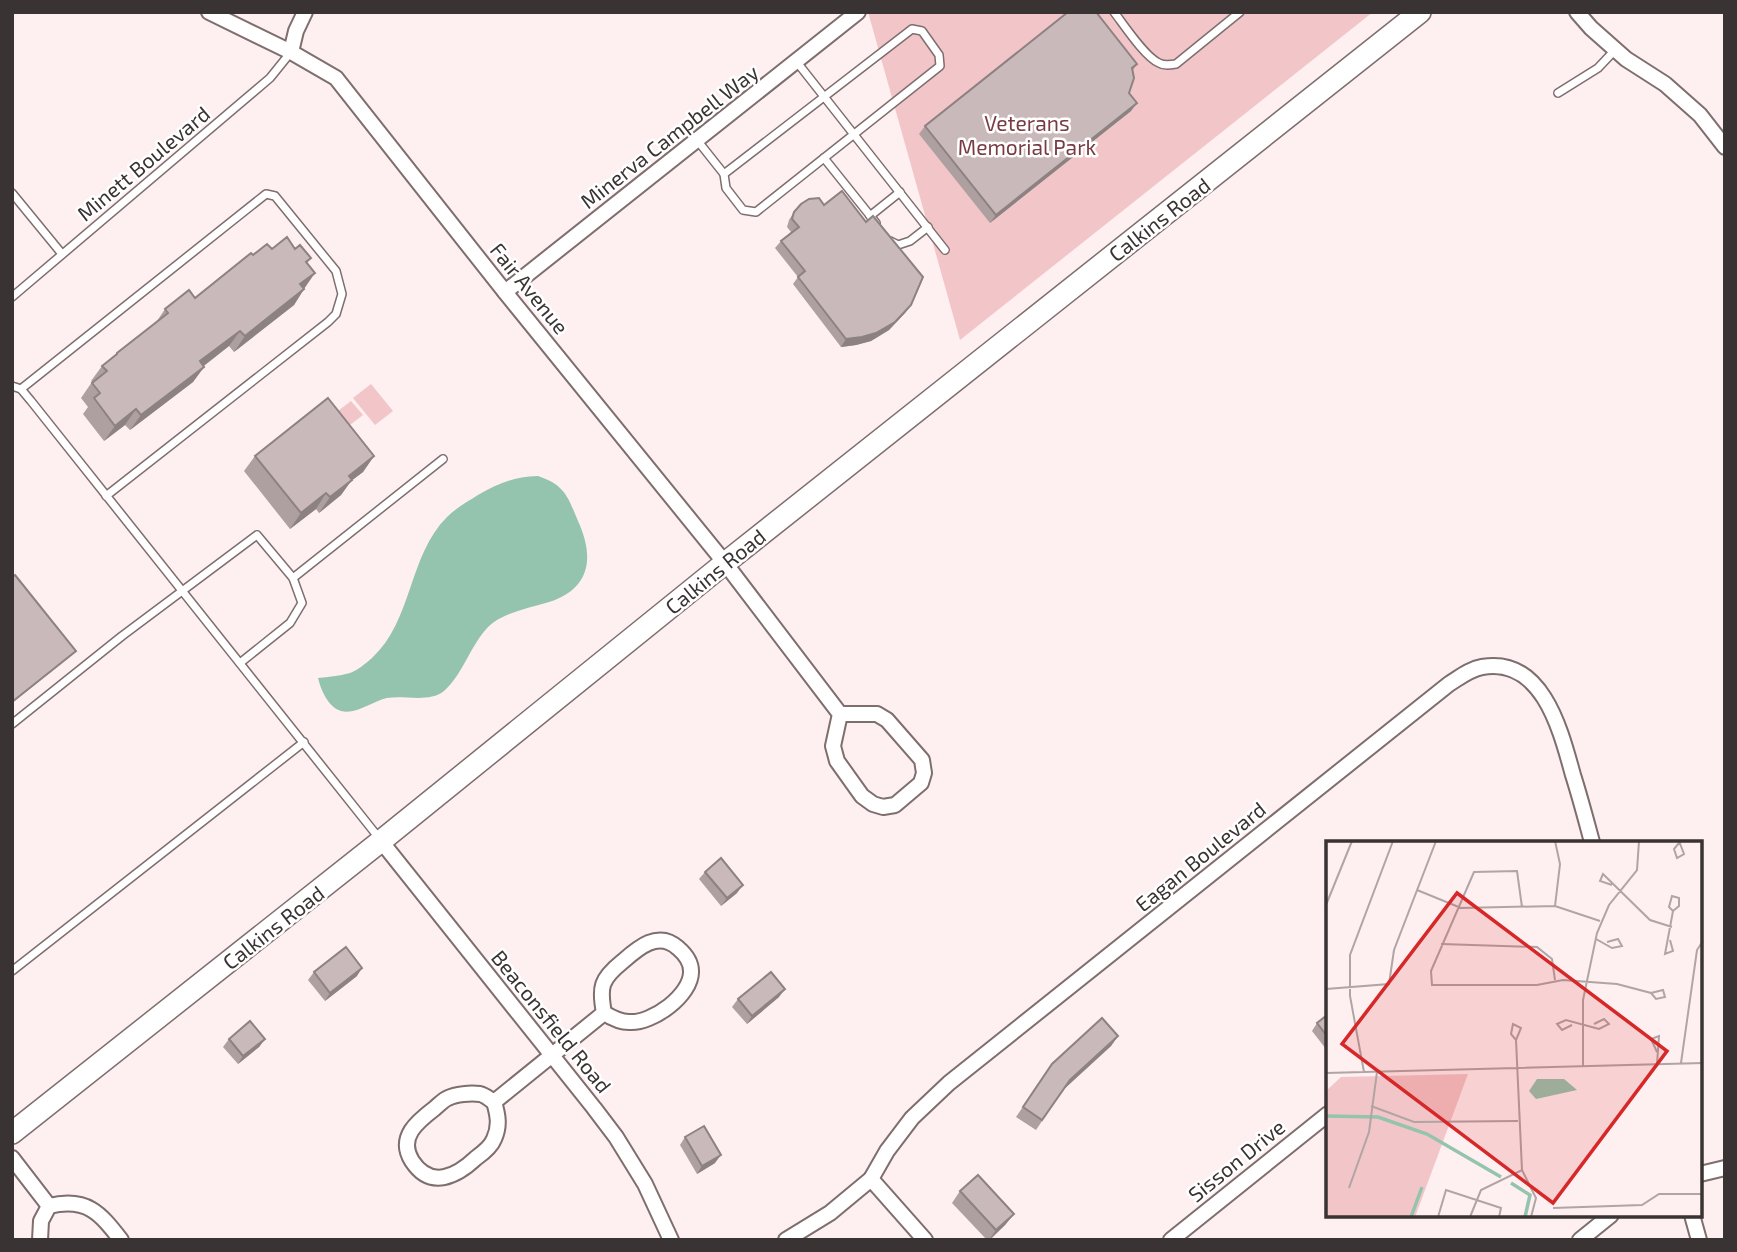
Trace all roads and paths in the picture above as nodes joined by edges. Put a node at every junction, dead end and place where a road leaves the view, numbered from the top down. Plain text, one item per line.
1 (209, 12) edge
2 (305, 12) edge
3 (858, 12) edge
4 (1114, 12) edge
5 (1240, 12) edge
6 (1420, 12) edge
7 (1577, 12) edge
8 (1615, 50) junction
9 (292, 52) junction
10 (796, 61) junction
11 (1558, 93) dead end
12 (824, 97) junction
13 (854, 134) junction
14 (697, 140) junction
15 (1725, 147) edge
16 (824, 158) junction
17 (724, 174) junction
18 (900, 192) junction
19 (12, 193) edge
20 (870, 216) junction
21 (928, 227) junction
22 (945, 250) dead end
23 (62, 254) junction
24 (505, 292) junction
25 (12, 297) edge
26 (12, 386) edge
27 (21, 389) junction
28 (443, 459) dead end
29 (107, 496) junction
30 (725, 563) junction
31 (293, 578) junction
32 (182, 590) junction
33 (240, 663) junction
34 (840, 714) junction
35 (12, 723) edge
36 (304, 742) junction
37 (381, 841) junction
38 (1592, 841) edge
39 (12, 971) edge
40 (604, 1013) junction
41 (552, 1056) junction
42 (494, 1102) junction
43 (1326, 1116) edge
44 (12, 1133) edge
45 (12, 1158) edge
46 (1725, 1168) edge
47 (1702, 1174) edge
48 (871, 1179) junction
49 (50, 1206) junction
50 (1609, 1217) edge
51 (1693, 1217) edge
52 (40, 1240) edge
53 (121, 1240) edge
54 (671, 1240) edge
55 (786, 1240) edge
56 (925, 1240) edge
57 (1171, 1240) edge
58 (1580, 1240) edge
59 (1699, 1240) edge

1 - 9 street, Fair Avenue
2 - 9 street
3 - 10 street, Minerva Campbell Way
4 - 5 lane
6 - 30 main road, Calkins Road
7 - 8 street
8 - 11 lane
8 - 15 street
9 - 23 lane, Minett Boulevard
9 - 24 street, Fair Avenue
10 - 12 lane
10 - 14 street, Minerva Campbell Way
12 - 13 lane
12 - 13 lane
12 - 17 lane
13 - 16 lane
13 - 18 lane
14 - 17 lane
14 - 24 street, Minerva Campbell Way
16 - 17 lane
16 - 20 lane
18 - 20 lane
18 - 21 lane
19 - 23 lane
20 - 21 lane
21 - 22 lane
23 - 25 lane, Minett Boulevard
24 - 30 street, Fair Avenue
26 - 27 lane
27 - 29 lane
27 - 29 lane
28 - 31 lane
29 - 32 lane
30 - 34 street, Fair Avenue
30 - 37 main road, Calkins Road
31 - 32 lane
31 - 33 lane
32 - 33 lane
32 - 35 lane
33 - 36 lane
34 - 34 street
36 - 37 lane
36 - 39 lane
37 - 41 street, Beaconsfield Road
37 - 44 main road, Calkins Road
38 - 48 street, Eagan Boulevard
40 - 40 street
40 - 41 street
41 - 42 street
41 - 54 street, Beaconsfield Road
42 - 42 street
43 - 57 street, Sisson Drive
45 - 49 street
46 - 47 street
48 - 55 street, Eagan Boulevard
48 - 56 street
49 - 52 street
49 - 53 street
50 - 58 street
51 - 59 street

